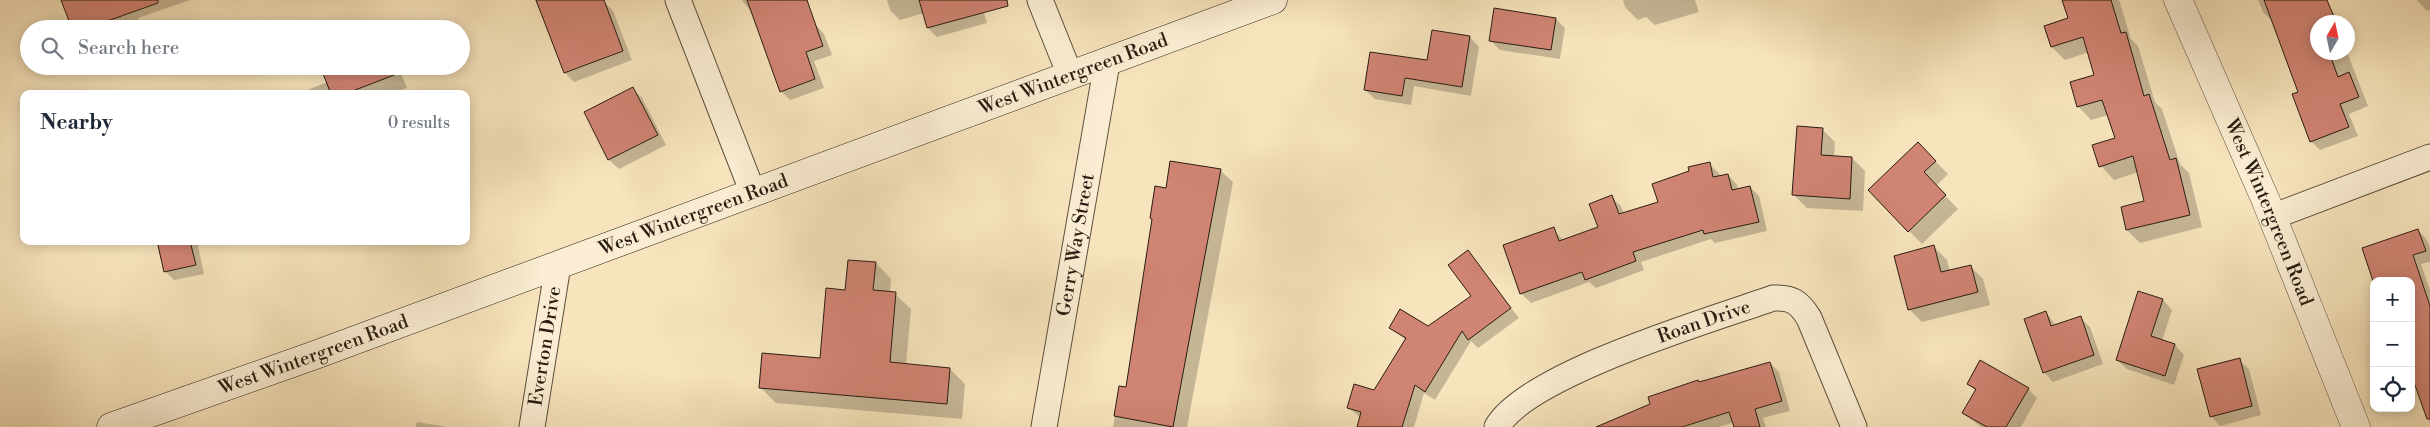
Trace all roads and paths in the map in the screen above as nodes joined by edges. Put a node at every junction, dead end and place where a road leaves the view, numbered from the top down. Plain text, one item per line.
1 (678, 0) edge
2 (1040, 0) edge
3 (1273, 0) edge
4 (2178, 0) edge
5 (1107, 63) junction
6 (1070, 75) junction
7 (2430, 157) edge
8 (753, 192) junction
9 (2272, 217) junction
10 (558, 265) junction
11 (2354, 426) edge
12 (112, 427) edge
13 (532, 427) edge
14 (1044, 427) edge
15 (1497, 427) edge
16 (1854, 427) edge

1 - 8 street
2 - 6 street
3 - 5 main road, West Wintergreen Road
4 - 9 main road, West Wintergreen Road
5 - 6 main road, West Wintergreen Road
5 - 14 street, Gerry Way Street
6 - 8 main road, West Wintergreen Road
7 - 9 street
8 - 10 main road, West Wintergreen Road
9 - 11 main road, West Wintergreen Road
10 - 12 main road, West Wintergreen Road
10 - 13 street, Everton Drive
15 - 16 street, Roan Drive

